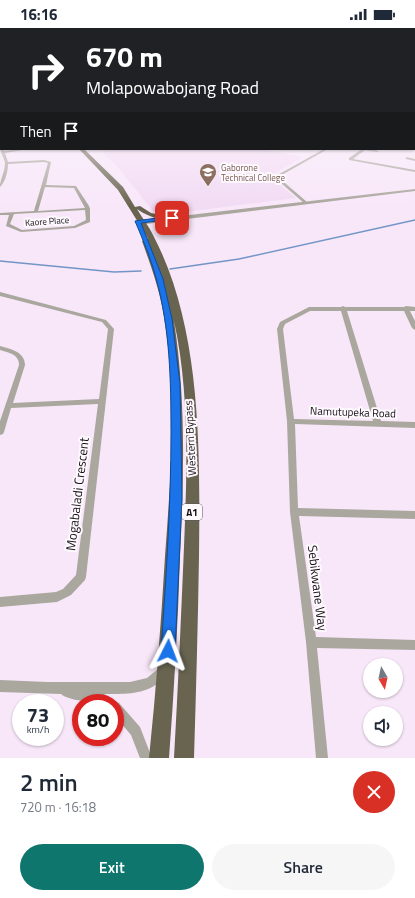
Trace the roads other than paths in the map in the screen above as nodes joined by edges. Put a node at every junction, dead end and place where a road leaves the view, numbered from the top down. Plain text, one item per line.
1 (19, 150) edge
2 (76, 150) edge
3 (82, 150) edge
4 (324, 150) edge
5 (363, 150) edge
6 (370, 150) edge
7 (377, 151) dead end
8 (4, 152) joint
9 (0, 157) edge
10 (6, 157) junction
11 (407, 158) dead end
12 (415, 160) edge
13 (8, 163) junction
14 (0, 168) edge
15 (8, 168) junction
16 (415, 171) edge
17 (0, 186) edge
18 (43, 186) junction
19 (415, 190) edge
20 (129, 198) junction
21 (305, 202) junction
22 (88, 209) junction
23 (36, 212) junction
24 (12, 213) junction
25 (0, 214) edge
26 (183, 217) junction
27 (172, 218) junction
28 (141, 222) junction
29 (0, 294) edge
30 (343, 308) junction
31 (406, 308) junction
32 (415, 308) edge
33 (415, 328) edge
34 (0, 348) edge
35 (102, 401) junction
36 (9, 406) junction
37 (291, 421) junction
38 (378, 424) junction
39 (415, 425) edge
40 (0, 432) edge
41 (294, 512) junction
42 (415, 515) edge
43 (0, 602) edge
44 (311, 642) junction
45 (415, 645) edge
46 (167, 666) junction
47 (0, 686) edge
48 (47, 688) junction
49 (87, 694) edge
50 (124, 717) edge
51 (146, 758) edge
52 (159, 758) edge
53 (184, 758) edge
54 (322, 758) edge

1 - 8 street
2 - 28 highway, Western Bypass / A1
3 - 20 highway, Western Bypass / A1
4 - 21 street
5 - 16 street
6 - 7 street
8 - 10 street
9 - 10 street
10 - 13 street
11 - 12 street
13 - 15 street
13 - 18 street
14 - 15 street
15 - 17 street
18 - 22 street
18 - 23 street
19 - 21 street
20 - 27 highway
20 - 28 highway, Western Bypass / A1
21 - 26 street
22 - 23 street
22 - 24 street, Kaore Place
23 - 24 street
24 - 25 street
26 - 27 street
26 - 28 street
27 - 28 street
28 - 46 highway, Western Bypass / A1
28 - 53 highway, Western Bypass / A1
29 - 35 street, Mogabaladi Crescent
30 - 31 street
30 - 37 street, Sebikwane Way
30 - 38 street
31 - 32 street
31 - 33 street
34 - 36 street
35 - 36 street
35 - 43 street, Mogabaladi Crescent
36 - 40 street
37 - 38 street, Namutupeka Road
37 - 41 street, Sebikwane Way
38 - 39 street, Namutupeka Road
41 - 42 street
41 - 44 street, Sebikwane Way
44 - 45 street
44 - 54 street, Sebikwane Way
46 - 48 street
46 - 52 highway, Western Bypass / A1
47 - 48 street
48 - 49 street
50 - 51 street

